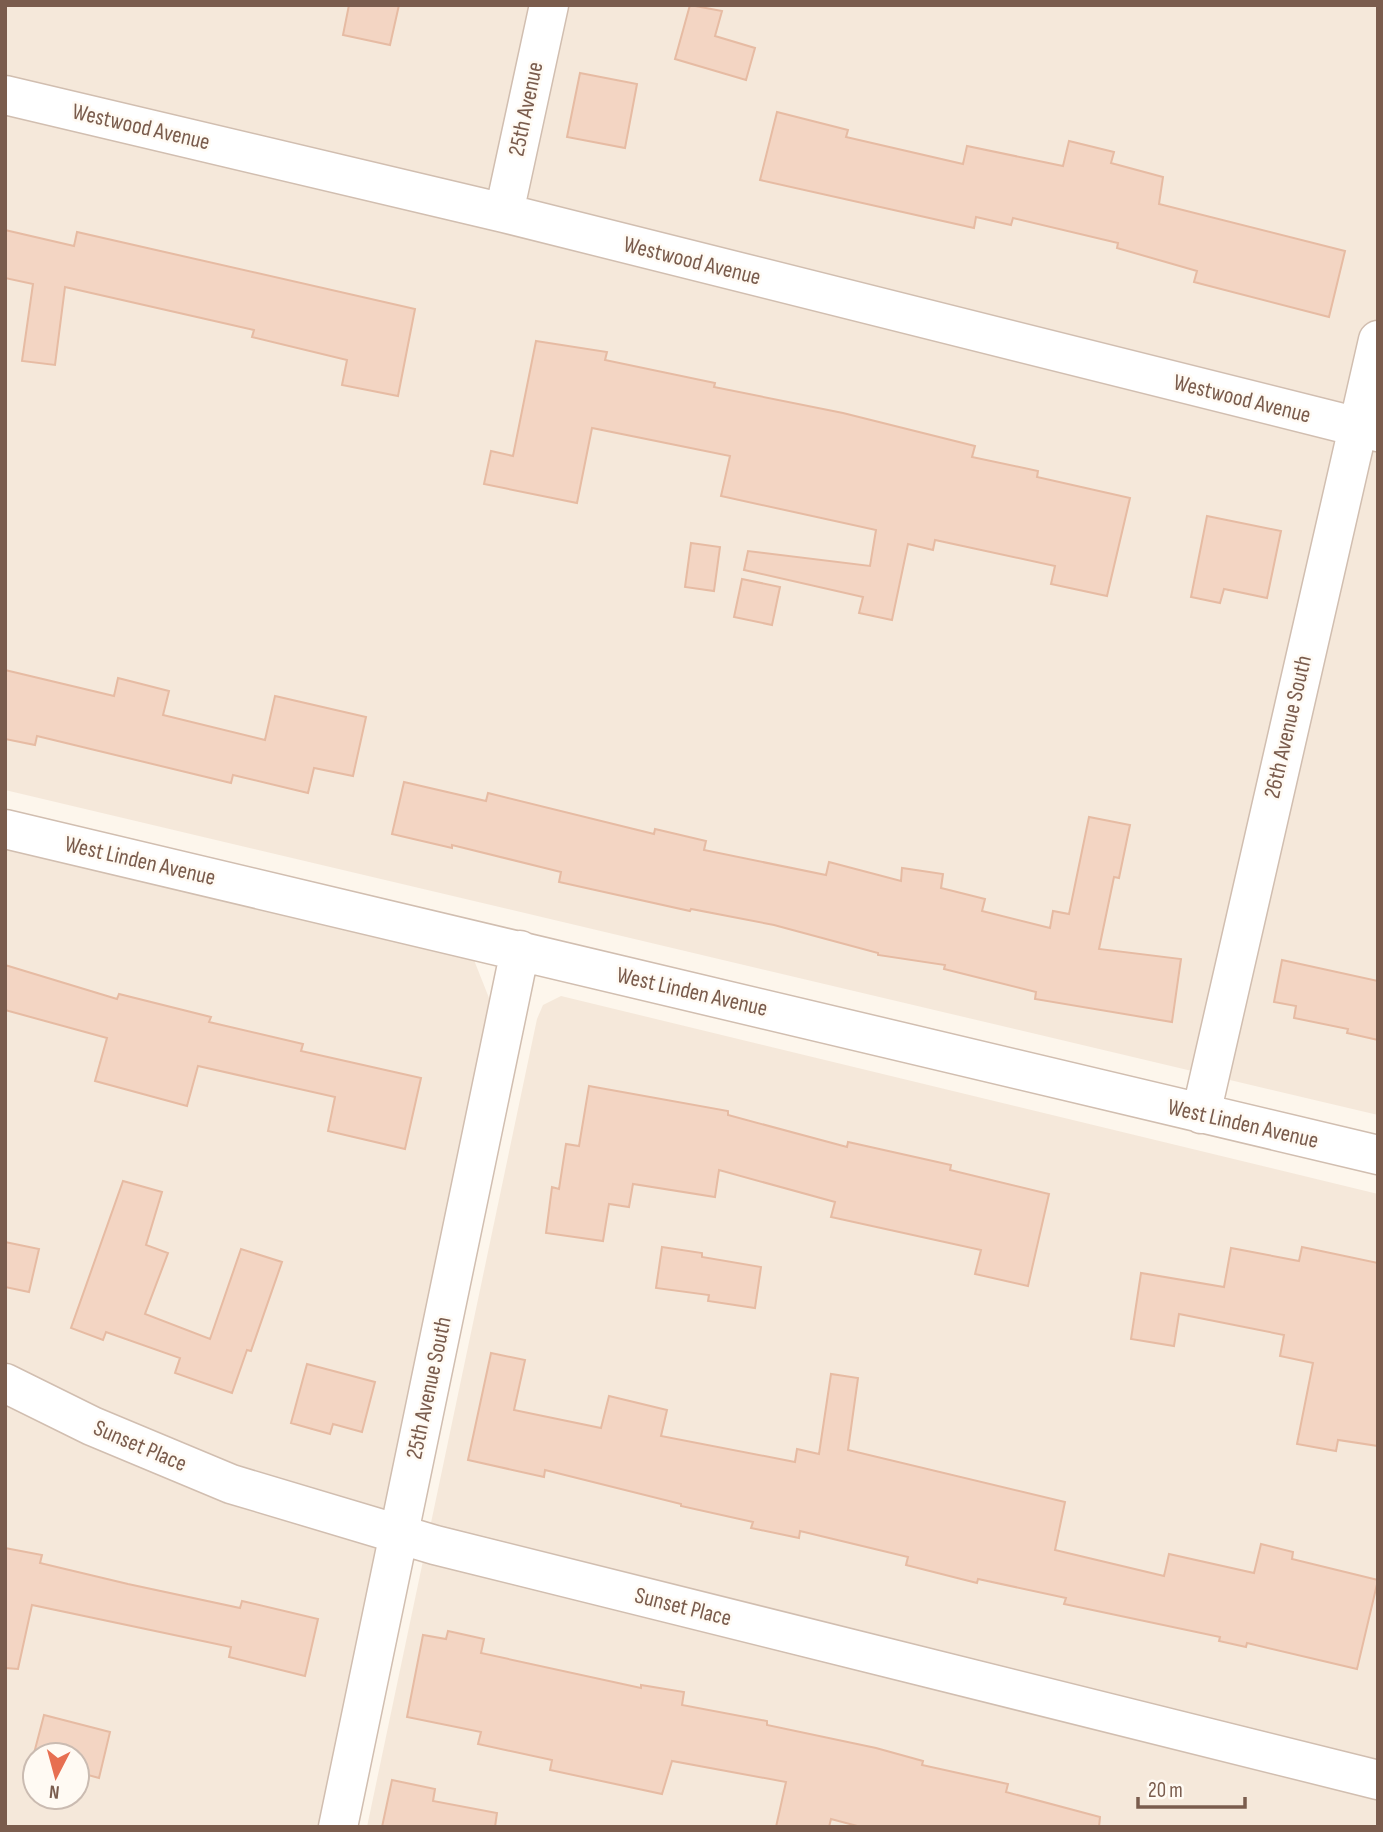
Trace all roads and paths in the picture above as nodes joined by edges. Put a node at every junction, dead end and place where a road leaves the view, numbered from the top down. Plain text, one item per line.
1 (549, 5) edge
2 (5, 95) edge
3 (504, 213) junction
4 (1378, 340) edge
5 (1367, 430) edge
6 (5, 829) edge
7 (520, 950) junction
8 (1201, 1114) junction
9 (1378, 1155) edge
10 (5, 1384) edge
11 (399, 1534) junction
12 (1378, 1780) edge
13 (338, 1827) edge

1 - 3 street, 25th Avenue
2 - 3 street, Westwood Avenue
3 - 5 street, Westwood Avenue
4 - 5 street, 26th Avenue South
5 - 8 street, 26th Avenue South
6 - 7 street, West Linden Avenue
7 - 8 street, West Linden Avenue
7 - 11 street, 25th Avenue South
8 - 9 street, West Linden Avenue
10 - 11 street, Sunset Place
11 - 12 street, Sunset Place
11 - 13 street, 25th Avenue South

